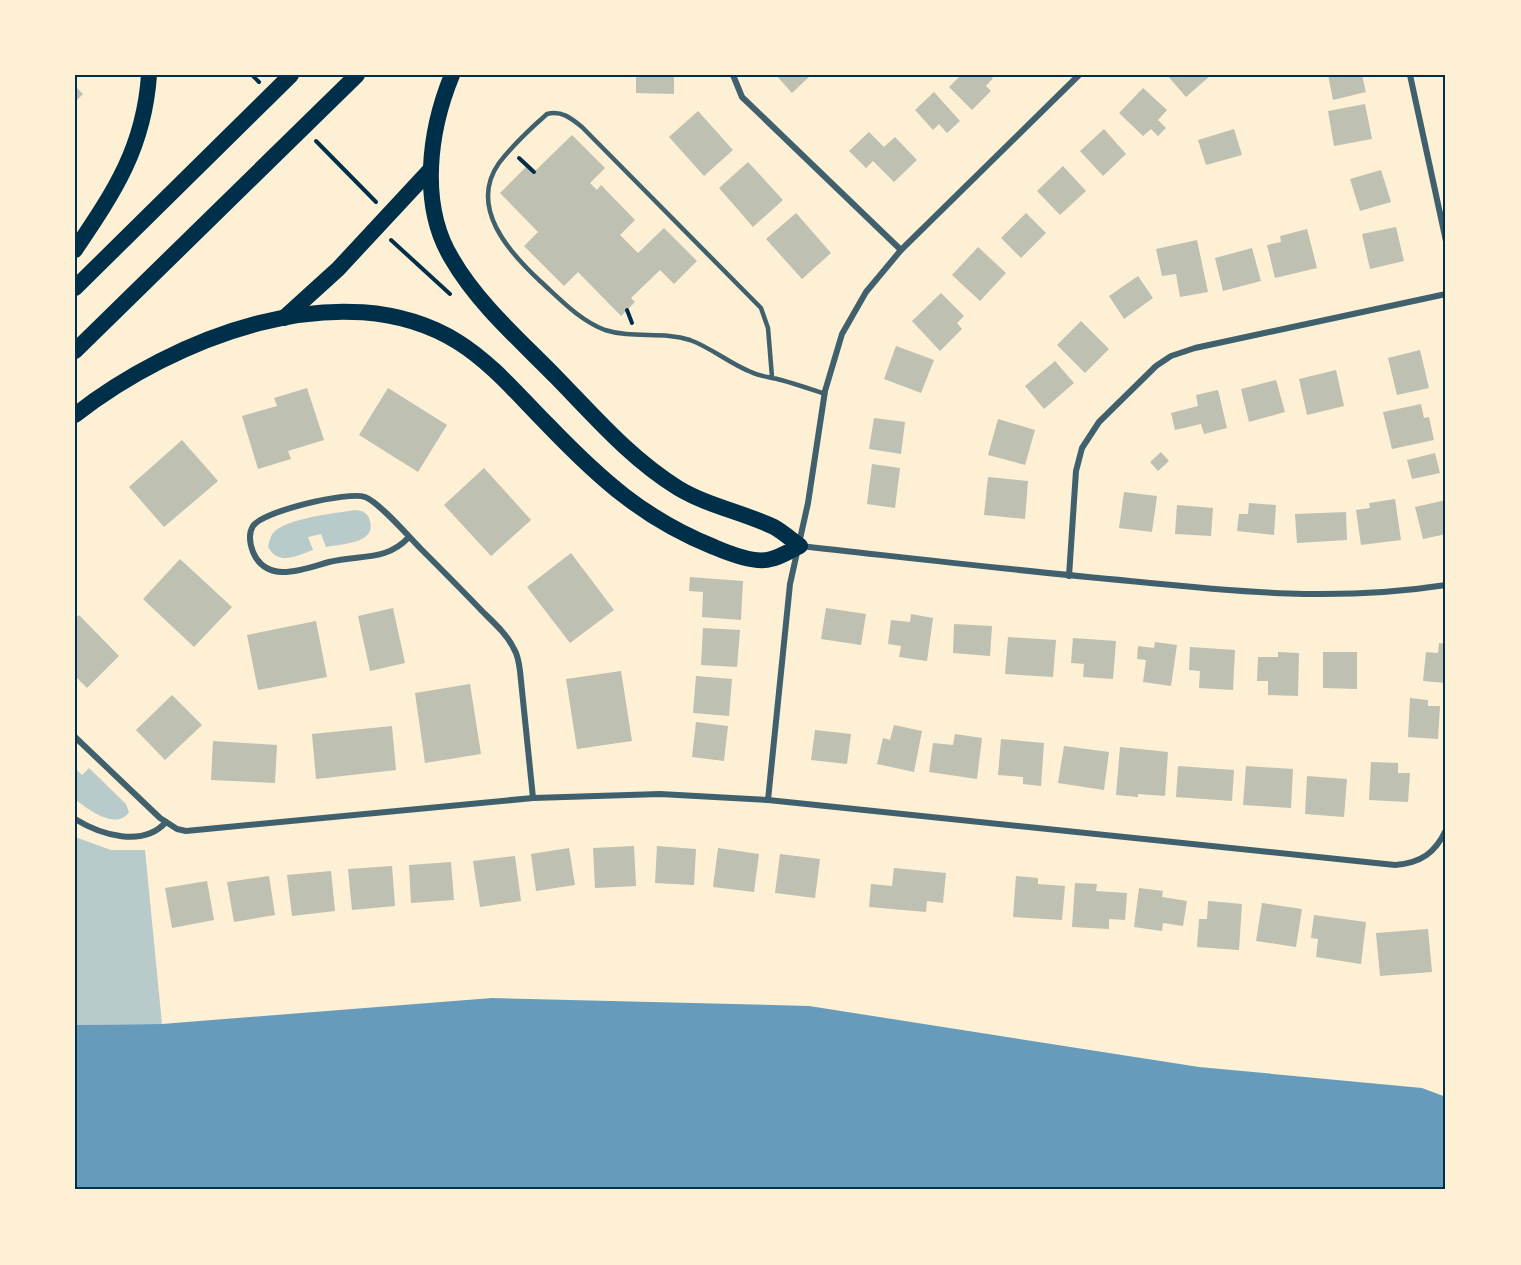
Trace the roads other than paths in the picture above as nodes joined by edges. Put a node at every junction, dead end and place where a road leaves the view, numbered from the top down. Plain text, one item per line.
1 (149, 75) edge
2 (291, 75) edge
3 (357, 75) edge
4 (452, 75) edge
5 (733, 75) edge
6 (1079, 75) edge
7 (1410, 75) edge
8 (431, 170) junction
9 (1446, 241) edge
10 (75, 250) edge
11 (901, 250) junction
12 (75, 288) edge
13 (1446, 294) edge
14 (283, 319) junction
15 (75, 351) edge
16 (772, 377) junction
17 (825, 394) junction
18 (75, 415) edge
19 (409, 537) junction
20 (800, 546) junction
21 (1069, 576) junction
22 (1446, 585) edge
23 (75, 737) edge
24 (532, 798) junction
25 (768, 800) junction
26 (75, 819) edge
27 (166, 822) junction
28 (1446, 830) edge

1 - 10 highway
2 - 12 highway
3 - 15 highway
4 - 8 highway
5 - 11 street
6 - 11 street
7 - 9 street
8 - 14 highway
8 - 20 highway
11 - 17 street
13 - 21 street
14 - 18 highway
14 - 20 highway
16 - 16 lane
16 - 17 lane
17 - 20 street
19 - 19 street
19 - 24 street
20 - 21 street
20 - 25 street
21 - 22 street
23 - 27 street
24 - 25 street
24 - 27 street
25 - 28 street
26 - 27 street

